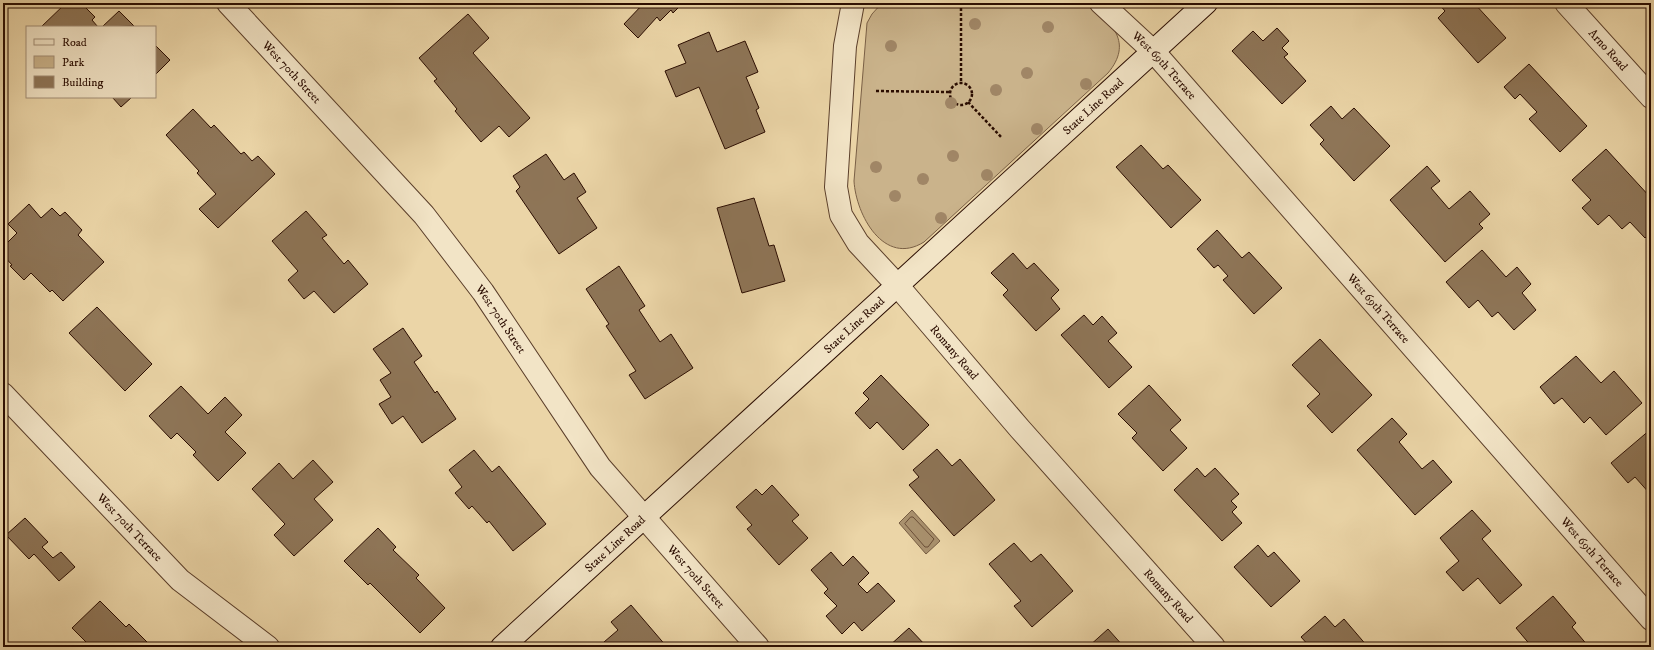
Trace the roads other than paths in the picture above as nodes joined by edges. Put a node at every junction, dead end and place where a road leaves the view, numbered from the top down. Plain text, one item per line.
1 (228, 3) edge
2 (853, 3) edge
3 (1101, 3) edge
4 (1206, 3) edge
5 (1566, 3) edge
6 (1154, 52) junction
7 (1651, 97) edge
8 (897, 285) junction
9 (3, 394) edge
10 (644, 518) junction
11 (1651, 619) edge
12 (268, 647) edge
13 (502, 647) edge
14 (758, 647) edge
15 (1214, 647) edge

1 - 10 street, West 70th Street
2 - 8 street, Romany Road
3 - 6 street, West 69th Terrace
4 - 6 street, State Line Road
5 - 7 street, Arno Road
6 - 8 street, State Line Road
6 - 11 street, West 69th Terrace
8 - 10 street, State Line Road
8 - 15 street, Romany Road
9 - 12 street, West 70th Terrace
10 - 13 street, State Line Road
10 - 14 street, West 70th Street

